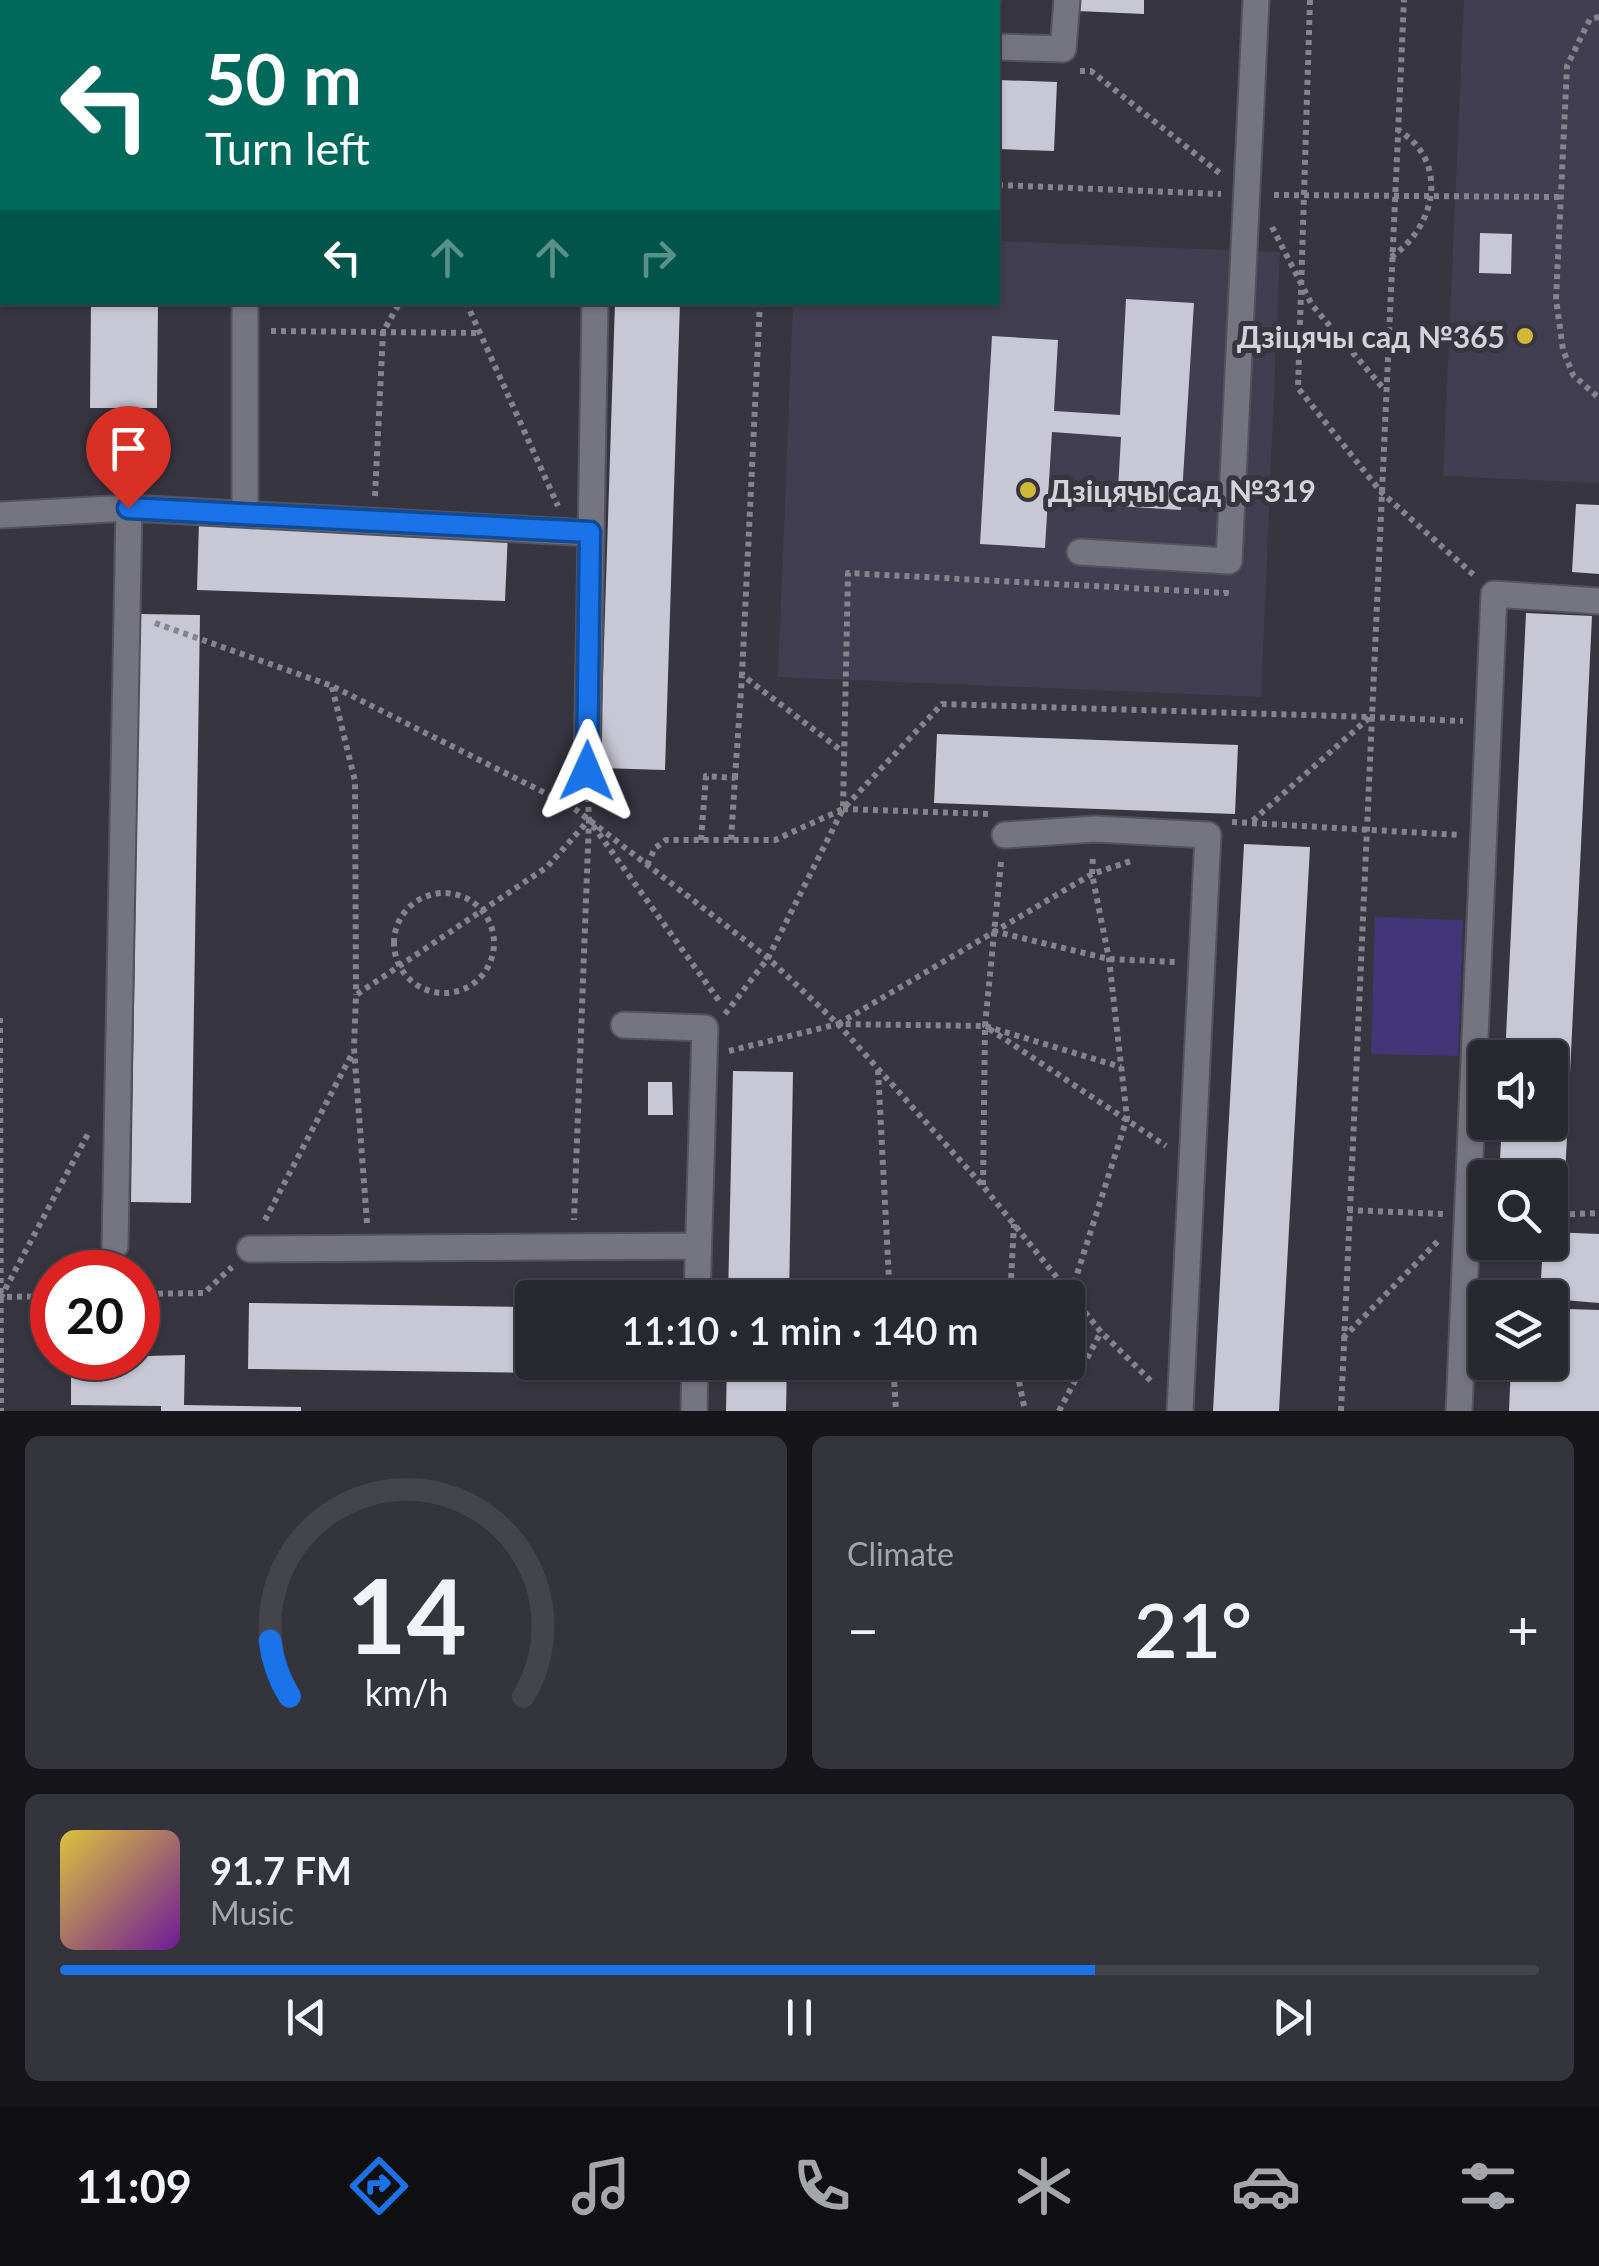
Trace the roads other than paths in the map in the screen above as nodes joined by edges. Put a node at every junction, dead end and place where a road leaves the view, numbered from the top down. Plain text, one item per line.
1 (1067, 0) edge
2 (1256, 0) edge
3 (1000, 48) edge
4 (245, 305) edge
5 (595, 305) edge
6 (128, 508) junction
7 (245, 514) junction
8 (0, 515) edge
9 (580, 534) junction
10 (1080, 552) dead end
11 (1599, 600) edge
12 (587, 779) road end
13 (1005, 836) road end
14 (624, 1026) dead end
15 (115, 1246) dead end
16 (698, 1246) junction
17 (250, 1249) road end
18 (697, 1280) edge
19 (1469, 1280) edge
20 (1468, 1362) edge
21 (695, 1380) edge
22 (1180, 1410) edge
23 (694, 1411) edge
24 (1458, 1411) edge

1 - 3 lane
2 - 10 lane
4 - 7 lane
5 - 9 lane
6 - 7 lane
6 - 8 lane
6 - 15 lane
7 - 9 lane
9 - 12 lane
11 - 19 lane
13 - 22 lane
14 - 16 lane
16 - 17 lane
16 - 18 lane
20 - 24 lane
21 - 23 lane

